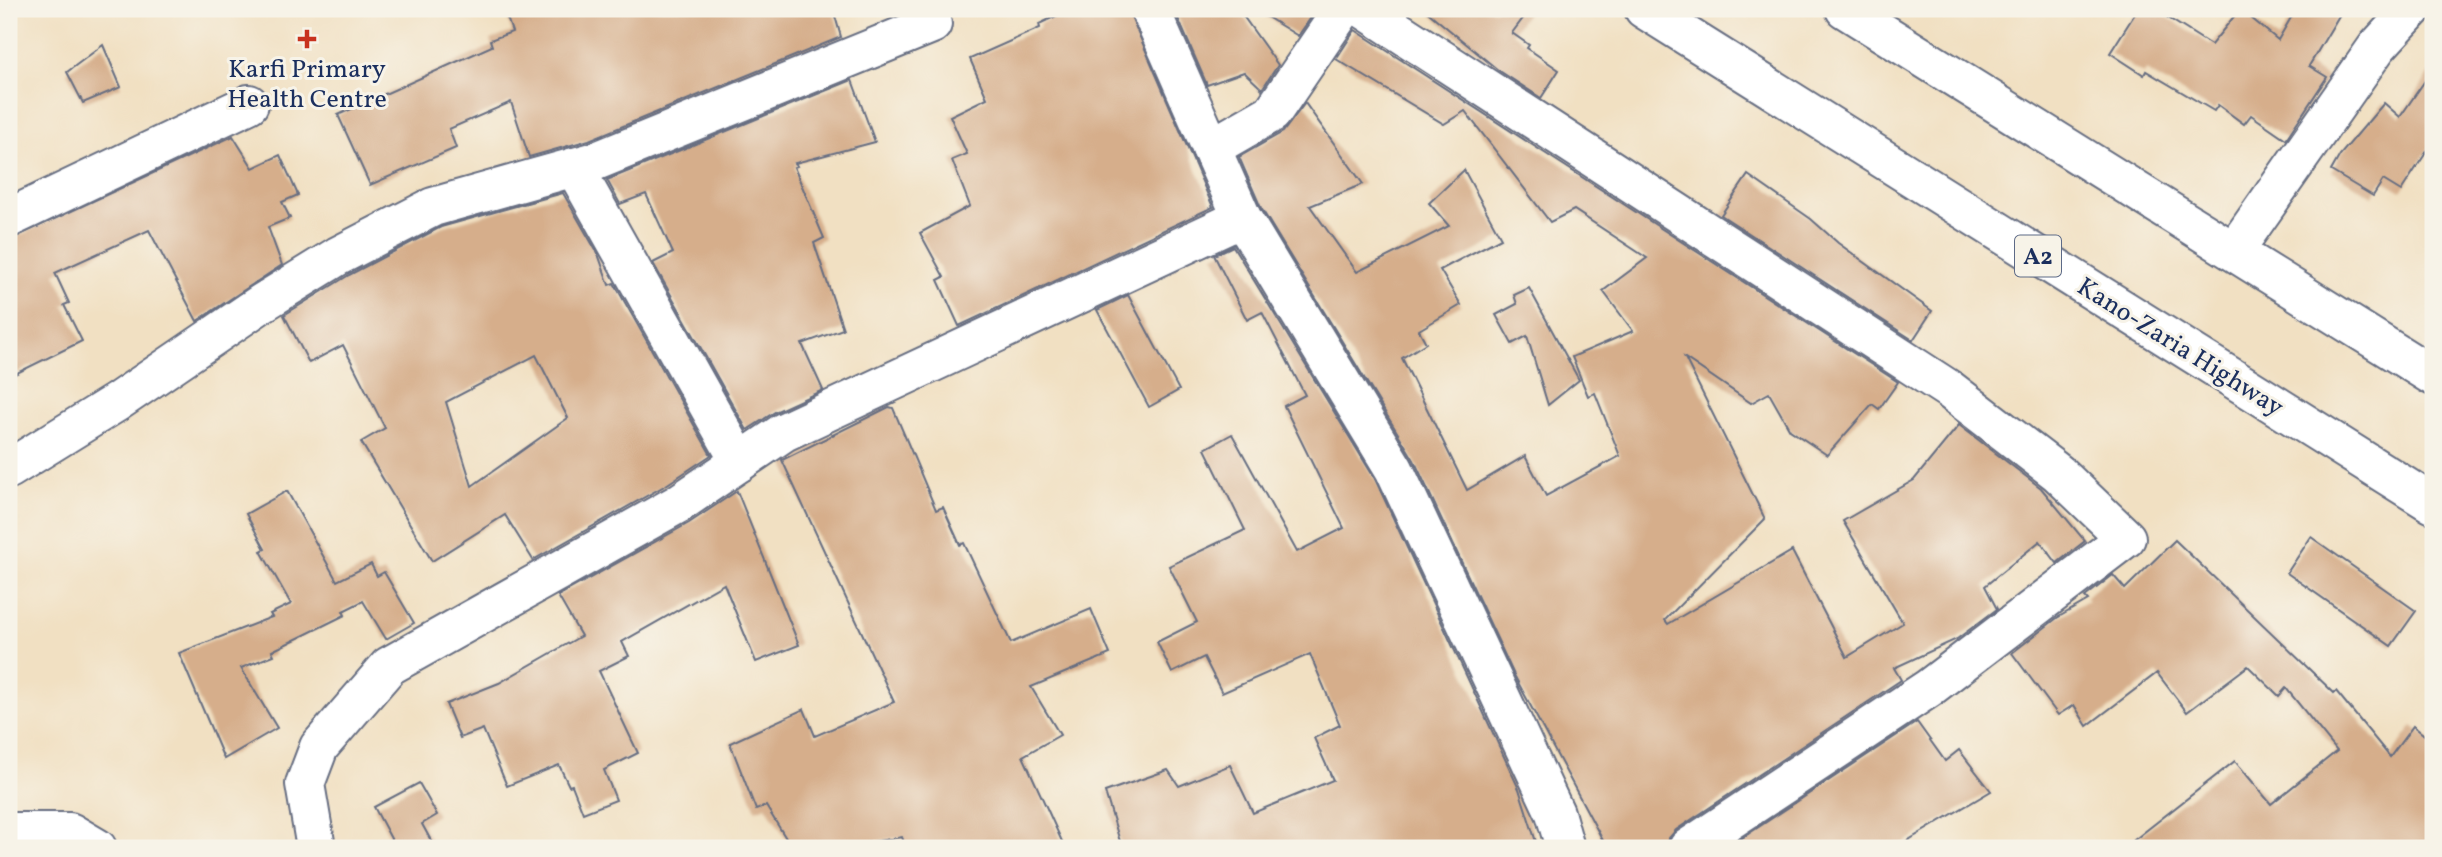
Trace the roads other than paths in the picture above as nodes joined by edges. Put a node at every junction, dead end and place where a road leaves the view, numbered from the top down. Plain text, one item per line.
1 (1150, 9) edge
2 (1343, 9) edge
3 (1364, 9) edge
4 (1644, 9) edge
5 (1845, 9) edge
6 (2412, 9) edge
7 (932, 24) dead end
8 (249, 104) dead end
9 (1211, 148) junction
10 (574, 167) junction
11 (9, 218) edge
12 (1242, 218) junction
13 (2234, 251) junction
14 (2433, 376) edge
15 (740, 462) junction
16 (9, 469) edge
17 (2433, 504) edge
18 (9, 832) edge
19 (97, 848) edge
20 (316, 848) edge
21 (1564, 848) edge
22 (1688, 848) edge

1 - 9 main road
2 - 9 main road
3 - 22 main road
4 - 17 main road, Kano-Zaria Highway / A2
5 - 13 main road
6 - 13 main road
7 - 10 main road
8 - 11 main road
9 - 12 main road
10 - 15 main road
10 - 16 main road
12 - 15 main road
12 - 21 main road
13 - 14 main road
15 - 20 main road
18 - 19 main road

